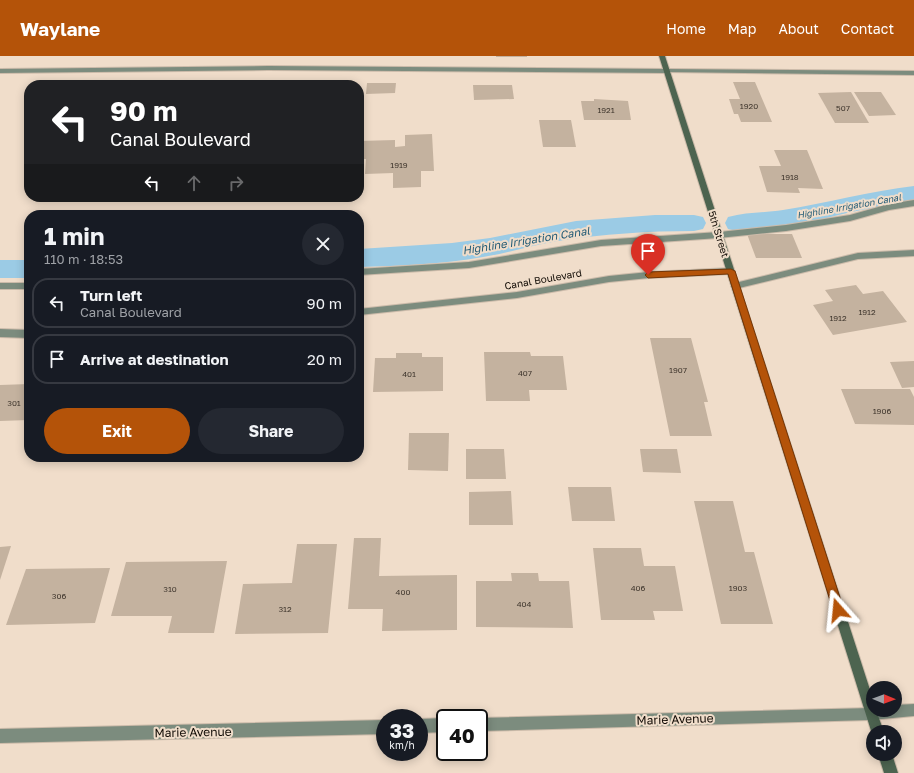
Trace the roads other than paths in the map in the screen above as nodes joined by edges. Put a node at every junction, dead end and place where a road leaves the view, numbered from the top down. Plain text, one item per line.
1 (662, 56) edge
2 (0, 71) edge
3 (667, 71) junction
4 (914, 73) edge
5 (914, 203) edge
6 (720, 235) junction
7 (914, 253) edge
8 (731, 271) junction
9 (364, 272) edge
10 (0, 286) edge
11 (24, 286) edge
12 (735, 286) junction
13 (364, 311) edge
14 (0, 333) edge
15 (24, 334) edge
16 (866, 698) edge
17 (914, 710) edge
18 (902, 711) edge
19 (866, 714) edge
20 (488, 724) edge
21 (376, 727) edge
22 (0, 736) edge
23 (887, 761) edge
24 (891, 773) edge

1 - 3 street, 5th Street
2 - 3 street
3 - 4 street
3 - 6 street, 5th Street
5 - 6 street
6 - 8 street, 5th Street
6 - 9 street
7 - 12 street
8 - 12 street, 5th Street
8 - 13 street, Canal Boulevard
10 - 11 street
12 - 16 street, 5th Street
14 - 15 street
17 - 18 street, Marie Avenue
19 - 20 street, Marie Avenue
21 - 22 street, Marie Avenue
23 - 24 street

